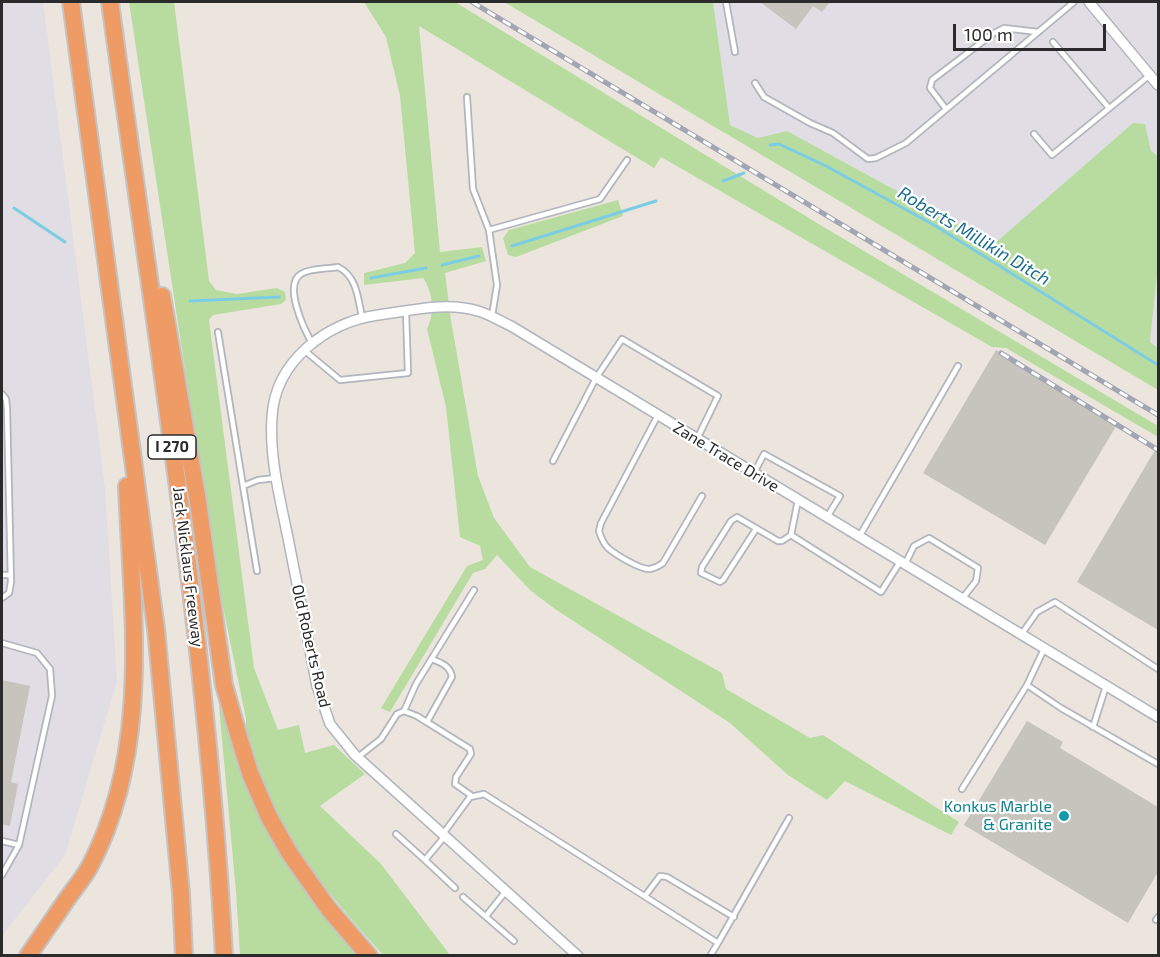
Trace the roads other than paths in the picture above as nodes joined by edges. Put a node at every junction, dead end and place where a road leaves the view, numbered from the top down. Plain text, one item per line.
1 (71, 2) edge
2 (110, 2) edge
3 (726, 2) edge
4 (1074, 2) edge
5 (1089, 2) edge
6 (1038, 32) junction
7 (1053, 42) dead end
8 (735, 52) dead end
9 (1150, 75) junction
10 (755, 83) dead end
11 (1158, 85) edge
12 (467, 97) dead end
13 (1109, 108) junction
14 (946, 109) junction
15 (1034, 134) dead end
16 (627, 160) dead end
17 (141, 217) junction
18 (489, 230) junction
19 (406, 312) junction
20 (492, 316) junction
21 (362, 317) junction
22 (218, 332) dead end
23 (312, 343) junction
24 (304, 350) junction
25 (958, 366) dead end
26 (285, 376) joint
27 (597, 378) junction
28 (124, 386) junction
29 (2, 394) edge
30 (658, 415) junction
31 (697, 439) junction
32 (553, 461) dead end
33 (754, 473) junction
34 (276, 478) junction
35 (243, 486) junction
36 (702, 496) dead end
37 (798, 500) junction
38 (827, 517) junction
39 (756, 529) junction
40 (791, 535) junction
41 (859, 537) junction
42 (902, 563) junction
43 (257, 571) dead end
44 (2, 575) edge
45 (11, 575) junction
46 (474, 590) dead end
47 (2, 598) edge
48 (962, 599) junction
49 (1021, 635) junction
50 (2, 643) edge
51 (1044, 649) junction
52 (432, 659) junction
53 (1158, 669) edge
54 (1027, 685) junction
55 (1107, 686) junction
56 (404, 711) junction
57 (1158, 717) edge
58 (427, 722) junction
59 (1094, 727) junction
60 (358, 757) junction
61 (1158, 764) edge
62 (962, 789) dead end
63 (472, 796) junction
64 (789, 818) dead end
65 (396, 834) dead end
66 (444, 835) junction
67 (2, 842) edge
68 (19, 845) junction
69 (425, 860) junction
70 (2, 874) edge
71 (455, 888) dead end
72 (506, 891) junction
73 (463, 897) dead end
74 (645, 897) junction
75 (486, 916) junction
76 (734, 917) junction
77 (514, 941) dead end
78 (718, 943) junction
79 (28, 956) edge
80 (184, 956) edge
81 (224, 956) edge
82 (369, 956) edge
83 (578, 956) edge
84 (710, 956) edge

1 - 28 highway, I 270
2 - 17 highway, Jack Nicklaus Freeway / I 270
3 - 8 lane
4 - 6 lane
5 - 9 street
6 - 14 lane
6 - 14 lane
7 - 13 lane
9 - 11 street
9 - 13 lane
10 - 14 lane
12 - 18 lane
13 - 15 lane
16 - 18 lane
17 - 81 highway, Jack Nicklaus Freeway / I 270
17 - 82 highway
18 - 20 lane
19 - 20 street, Zane Trace Drive
19 - 21 street, Zane Trace Drive
19 - 24 lane
20 - 27 street, Zane Trace Drive
21 - 23 street, Zane Trace Drive
21 - 23 lane
22 - 35 lane
23 - 24 street, Zane Trace Drive
24 - 26 street, Zane Trace Drive
25 - 41 lane
26 - 34 street, Old Roberts Road
27 - 30 street, Zane Trace Drive
27 - 31 lane
27 - 32 lane
28 - 79 highway
28 - 80 highway, I 270
29 - 45 lane
30 - 31 street, Zane Trace Drive
30 - 36 lane
31 - 33 street, Zane Trace Drive
33 - 37 street, Zane Trace Drive
33 - 38 lane
34 - 35 lane
34 - 60 street, Old Roberts Road
35 - 43 lane
37 - 38 street, Zane Trace Drive
37 - 40 lane
38 - 41 street, Zane Trace Drive
39 - 39 lane
39 - 40 lane
40 - 42 lane
41 - 42 street, Zane Trace Drive
42 - 48 street, Zane Trace Drive
42 - 48 lane
44 - 45 lane
45 - 47 lane
46 - 52 lane
48 - 49 street, Zane Trace Drive
49 - 51 street, Zane Trace Drive
49 - 53 lane
50 - 68 lane
51 - 54 lane
51 - 55 street, Zane Trace Drive
52 - 56 lane
52 - 58 lane
54 - 59 lane
54 - 62 lane
55 - 57 street, Zane Trace Drive
55 - 59 lane
56 - 58 lane
56 - 60 lane
58 - 63 lane
59 - 61 lane
60 - 66 street, Old Roberts Road
63 - 66 lane
63 - 74 lane
64 - 76 lane
65 - 69 lane
66 - 69 lane
66 - 72 street, Old Roberts Road
67 - 68 lane
68 - 70 lane
69 - 71 lane
72 - 75 lane
72 - 83 street, Old Roberts Road
73 - 75 lane
74 - 76 lane
74 - 78 lane
75 - 77 lane
76 - 78 lane
78 - 84 lane

